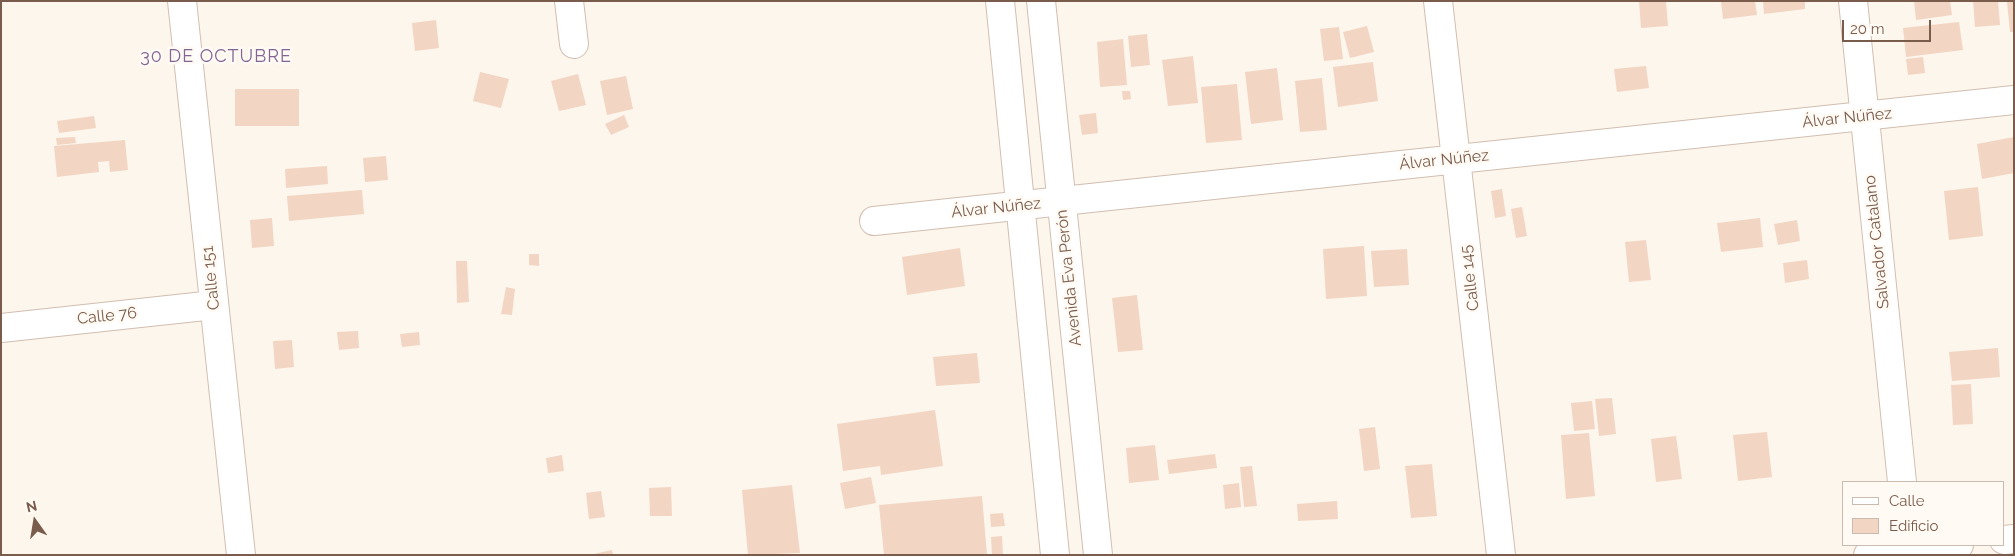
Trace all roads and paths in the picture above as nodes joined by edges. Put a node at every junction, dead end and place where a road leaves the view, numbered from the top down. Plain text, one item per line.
1 (182, 1) edge
2 (569, 1) edge
3 (1000, 1) edge
4 (1041, 1) edge
5 (1438, 1) edge
6 (1853, 1) edge
7 (574, 44) dead end
8 (2014, 100) edge
9 (1864, 116) junction
10 (1456, 159) junction
11 (1061, 201) junction
12 (1020, 205) junction
13 (874, 221) dead end
14 (214, 305) junction
15 (1, 328) edge
16 (1902, 481) edge
17 (1942, 546) edge
18 (1909, 548) edge
19 (240, 555) edge
20 (1055, 555) edge
21 (1098, 555) edge
22 (1501, 555) edge
23 (1868, 555) edge

1 - 14 street, Calle 151
2 - 7 street
3 - 12 street
4 - 11 street, Avenida Eva Perón
5 - 10 street, Calle 145
6 - 9 street, Salvador Catalano
8 - 9 street, Álvar Núñez
9 - 10 street, Álvar Núñez
9 - 16 street, Salvador Catalano
10 - 11 street, Álvar Núñez
10 - 22 street, Calle 145
11 - 12 street, Álvar Núñez
11 - 21 street, Avenida Eva Perón
12 - 13 street, Álvar Núñez
12 - 20 street
14 - 15 street, Calle 76
14 - 19 street, Calle 151
17 - 18 street
18 - 23 street

